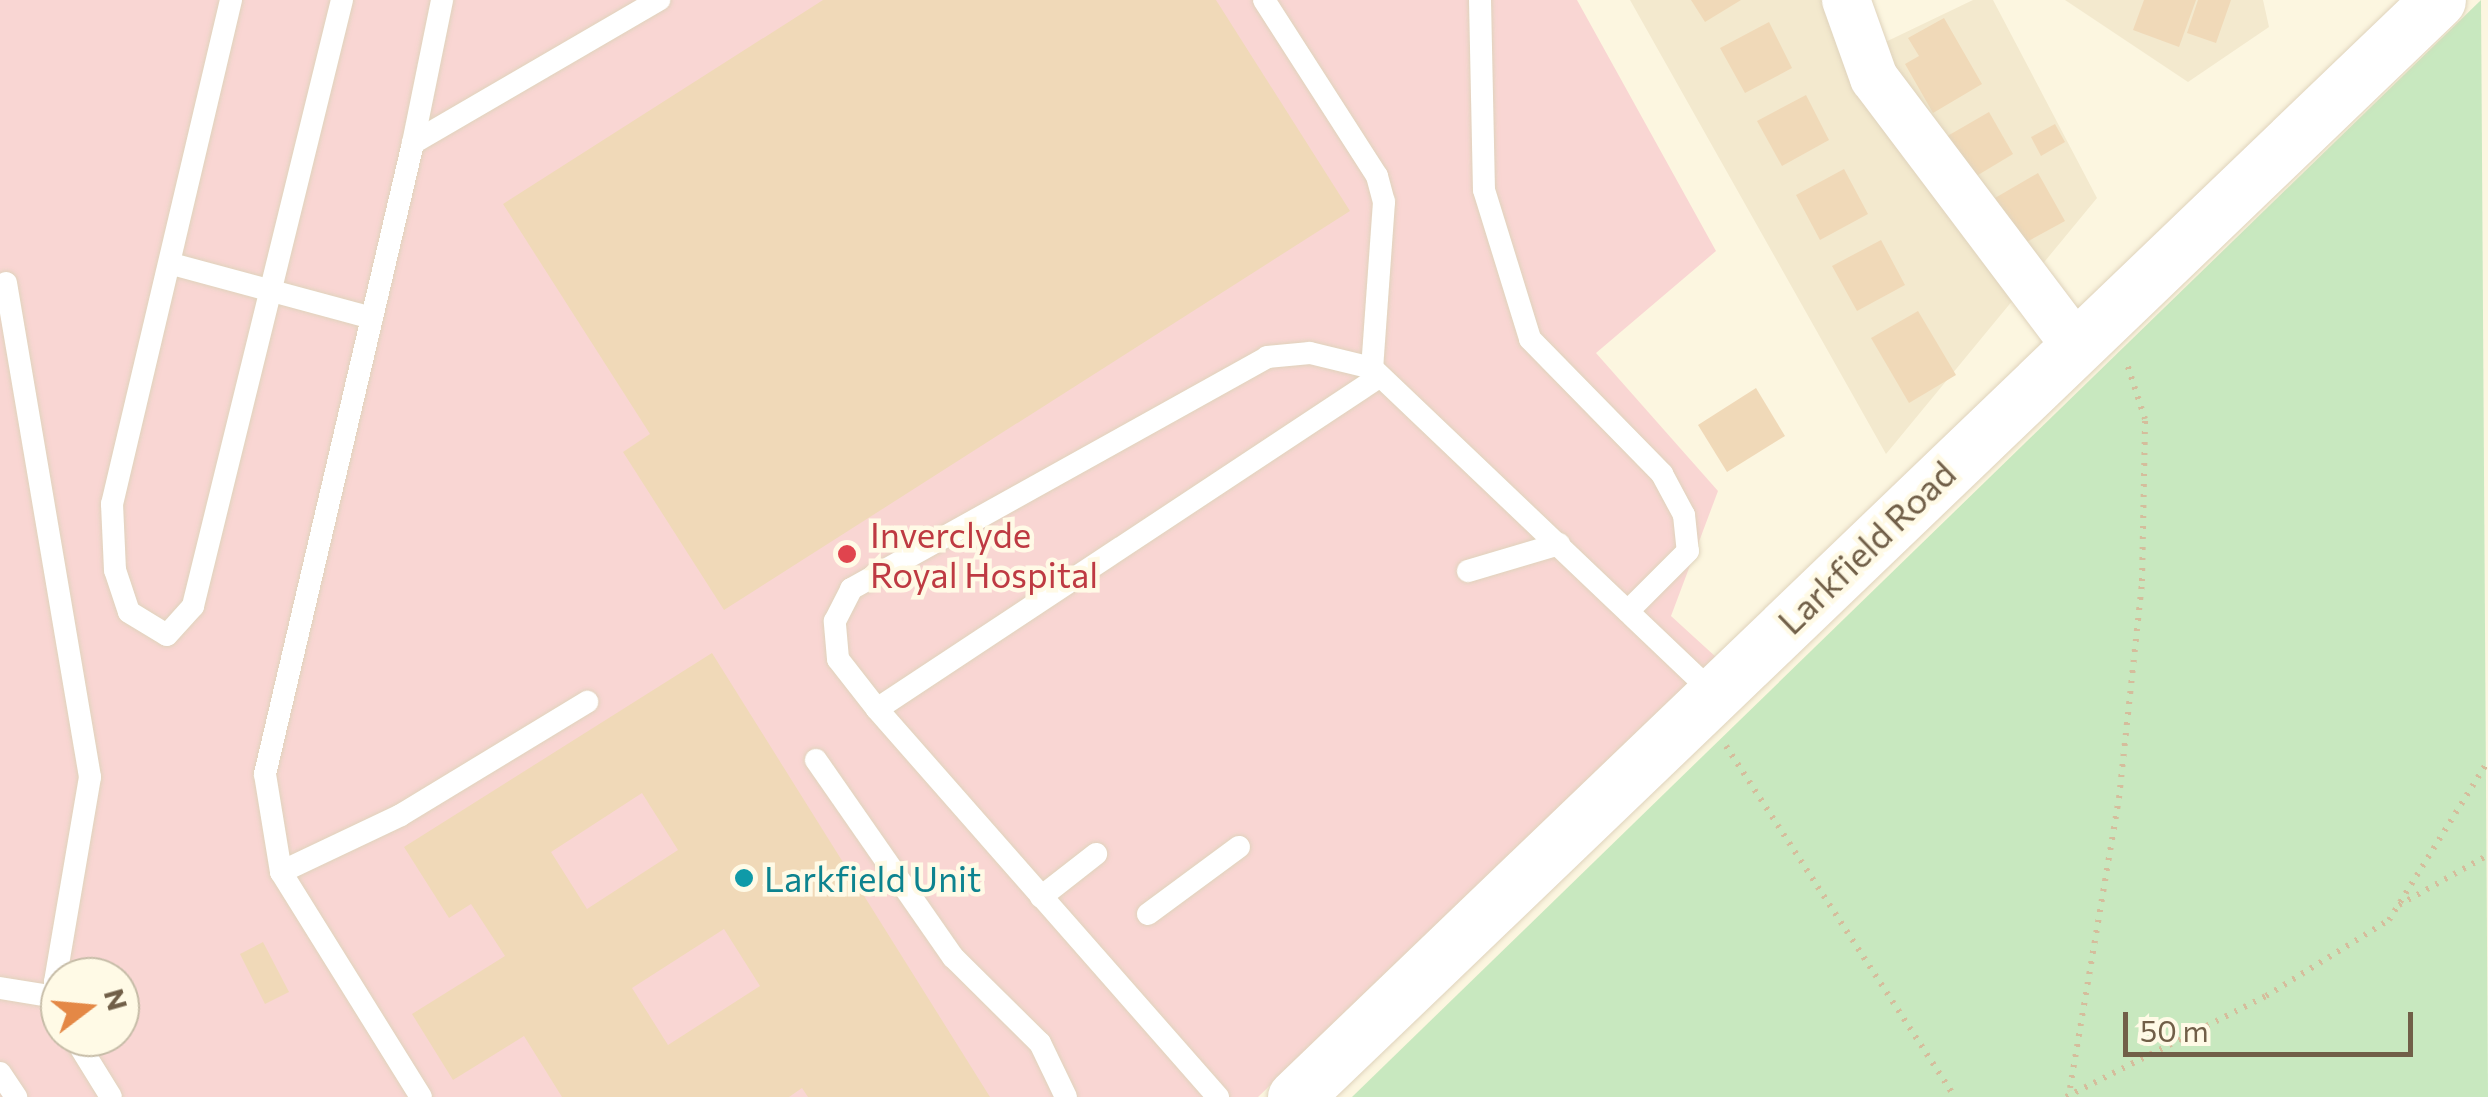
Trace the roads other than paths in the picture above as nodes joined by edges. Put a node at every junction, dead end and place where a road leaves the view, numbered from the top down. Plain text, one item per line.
1 (231, 0) edge
2 (342, 0) edge
3 (442, 0) edge
4 (659, 0) edge
5 (1264, 0) edge
6 (1480, 0) edge
7 (1846, 0) edge
8 (2438, 0) edge
9 (413, 143) junction
10 (172, 264) junction
11 (6, 283) dead end
12 (273, 292) junction
13 (372, 318) junction
14 (2092, 329) junction
15 (1375, 372) junction
16 (1559, 544) junction
17 (1468, 570) dead end
18 (1628, 611) junction
19 (1706, 701) junction
20 (587, 702) dead end
21 (876, 709) junction
22 (816, 760) dead end
23 (1240, 847) dead end
24 (1096, 854) dead end
25 (281, 872) junction
26 (1042, 896) junction
27 (1148, 914) dead end
28 (65, 957) edge
29 (0, 988) edge
30 (40, 1000) edge
31 (86, 1057) edge
32 (0, 1073) edge
33 (16, 1097) edge
34 (111, 1097) edge
35 (421, 1097) edge
36 (1066, 1097) edge
37 (1218, 1097) edge
38 (1295, 1097) edge

1 - 10 lane
2 - 12 lane
3 - 9 lane
4 - 9 lane
5 - 15 lane
6 - 18 lane
7 - 14 street
8 - 14 street, Larkfield Road
9 - 13 lane
10 - 12 lane
10 - 12 lane
11 - 28 lane
12 - 13 lane
13 - 25 lane
14 - 19 street, Larkfield Road
15 - 16 lane
15 - 21 lane
15 - 21 lane
16 - 17 lane
16 - 18 lane
18 - 19 lane
19 - 38 street, Larkfield Road
20 - 25 lane
21 - 26 lane
22 - 36 lane
23 - 27 lane
24 - 26 lane
25 - 35 lane
26 - 37 lane
29 - 30 lane
31 - 34 lane
32 - 33 lane

